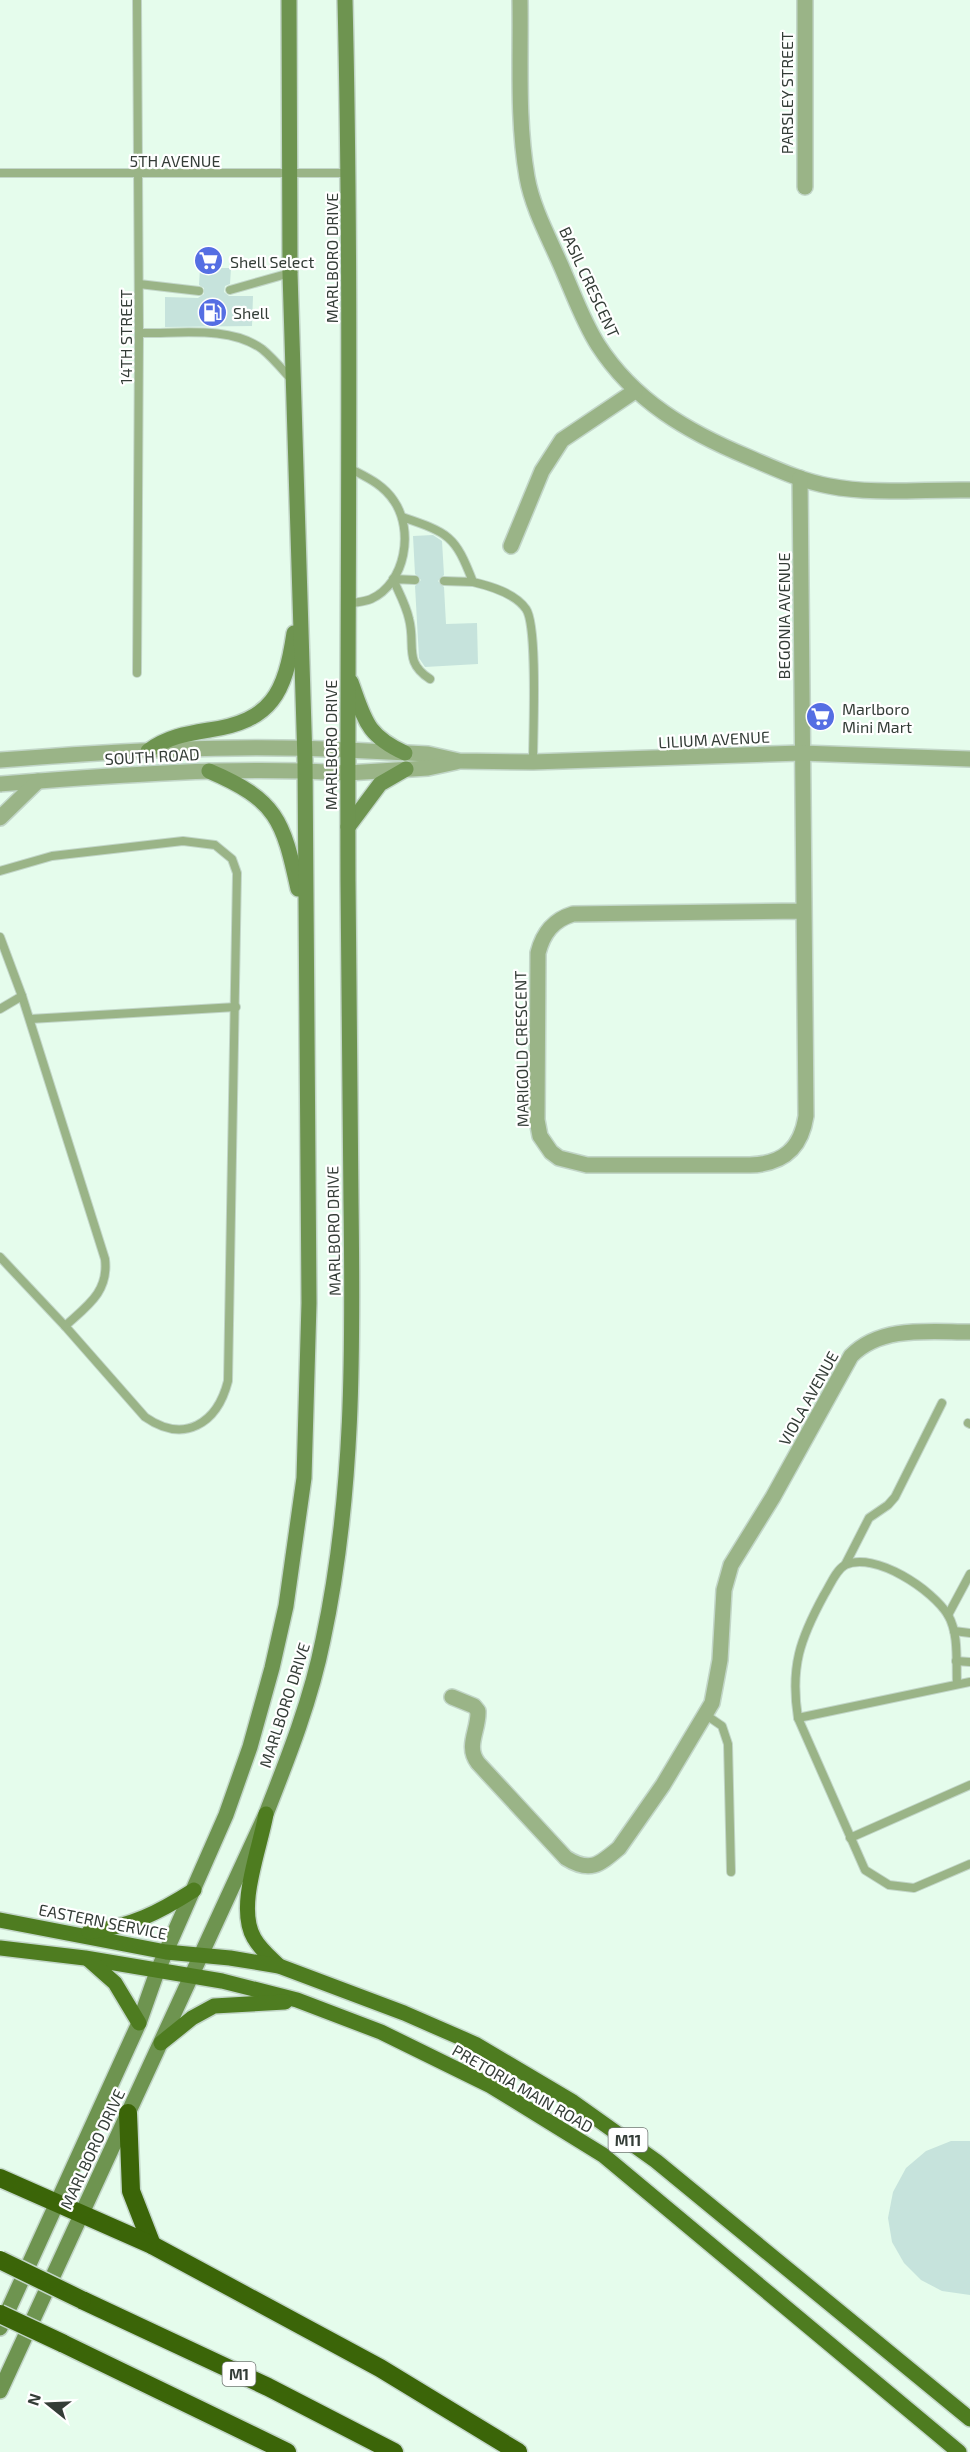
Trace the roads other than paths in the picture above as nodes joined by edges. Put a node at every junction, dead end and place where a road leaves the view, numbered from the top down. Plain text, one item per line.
1 (137, 0) edge
2 (289, 0) edge
3 (345, 0) edge
4 (520, 0) edge
5 (805, 0) edge
6 (0, 173) edge
7 (138, 173) junction
8 (289, 173) junction
9 (349, 173) junction
10 (805, 187) dead end
11 (290, 273) junction
12 (139, 284) junction
13 (230, 290) dead end
14 (199, 291) dead end
15 (139, 333) junction
16 (294, 382) junction
17 (635, 391) junction
18 (348, 467) junction
19 (800, 478) junction
20 (970, 490) edge
21 (402, 517) junction
22 (511, 546) dead end
23 (393, 579) junction
24 (415, 580) dead end
25 (444, 581) dead end
26 (472, 582) junction
27 (299, 597) junction
28 (348, 604) junction
29 (137, 674) dead end
30 (348, 674) junction
31 (430, 679) dead end
32 (304, 748) junction
33 (347, 750) junction
34 (148, 751) junction
35 (405, 753) junction
36 (801, 753) junction
37 (970, 759) edge
38 (0, 760) edge
39 (459, 761) junction
40 (534, 762) junction
41 (406, 769) junction
42 (305, 770) junction
43 (209, 771) junction
44 (347, 773) junction
45 (38, 781) junction
46 (0, 784) edge
47 (0, 818) edge
48 (348, 828) junction
49 (0, 871) edge
50 (804, 911) junction
51 (305, 918) junction
52 (0, 937) edge
53 (22, 996) junction
54 (236, 1007) junction
55 (0, 1009) edge
56 (30, 1019) junction
57 (0, 1257) edge
58 (65, 1326) junction
59 (970, 1332) edge
60 (942, 1402) dead end
61 (845, 1566) junction
62 (970, 1574) edge
63 (948, 1615) junction
64 (954, 1631) junction
65 (970, 1633) edge
66 (956, 1661) junction
67 (970, 1662) edge
68 (970, 1682) edge
69 (957, 1683) junction
70 (452, 1697) dead end
71 (706, 1715) junction
72 (798, 1718) junction
73 (970, 1785) edge
74 (266, 1814) junction
75 (850, 1838) junction
76 (970, 1864) edge
77 (731, 1872) dead end
78 (194, 1890) junction
79 (0, 1920) edge
80 (77, 1934) junction
81 (0, 1947) edge
82 (166, 1952) junction
83 (199, 1956) junction
84 (85, 1958) junction
85 (279, 1966) junction
86 (157, 1972) junction
87 (189, 1978) junction
88 (297, 2000) junction
89 (139, 2023) junction
90 (161, 2043) junction
91 (128, 2113) junction
92 (0, 2178) edge
93 (57, 2204) junction
94 (82, 2214) junction
95 (152, 2245) junction
96 (0, 2260) edge
97 (0, 2314) edge
98 (0, 2328) edge
99 (0, 2391) edge
100 (970, 2419) edge
101 (287, 2452) edge
102 (394, 2452) edge
103 (518, 2452) edge
104 (959, 2452) edge

1 - 7 lane, 14TH STREET
2 - 8 main road, MARLBORO DRIVE
3 - 9 main road, MARLBORO DRIVE
4 - 17 street, BASIL CRESCENT
5 - 10 street, PARSLEY STREET
6 - 7 lane, 5TH AVENUE
7 - 8 lane, 5TH AVENUE
7 - 12 lane, 14TH STREET
8 - 9 lane, 5TH AVENUE
8 - 11 main road, MARLBORO DRIVE
9 - 18 main road, MARLBORO DRIVE
11 - 13 lane
11 - 16 main road, MARLBORO DRIVE
12 - 14 lane
12 - 15 lane, 14TH STREET
15 - 16 lane
15 - 29 lane, 14TH STREET
16 - 27 main road, MARLBORO DRIVE
17 - 19 street, BASIL CRESCENT
17 - 22 street
18 - 21 lane
18 - 28 main road, MARLBORO DRIVE
19 - 20 street, BASIL CRESCENT
19 - 36 street, BEGONIA AVENUE
21 - 23 lane
21 - 26 lane
23 - 24 lane
23 - 28 lane
23 - 31 lane
25 - 26 lane
26 - 40 lane
27 - 32 main road, MARLBORO DRIVE
27 - 34 main road
28 - 30 main road, MARLBORO DRIVE
30 - 33 main road, MARLBORO DRIVE
30 - 35 main road
32 - 33 street, SOUTH ROAD
32 - 34 street, SOUTH ROAD
32 - 42 main road, MARLBORO DRIVE
33 - 35 street, LILIUM AVENUE
33 - 44 main road, MARLBORO DRIVE
34 - 38 street, SOUTH ROAD
35 - 39 street, LILIUM AVENUE
36 - 37 street, LILIUM AVENUE
36 - 40 street, LILIUM AVENUE
36 - 50 street, MARIGOLD CRESCENT
39 - 40 street, LILIUM AVENUE
39 - 41 street, LILIUM AVENUE
41 - 44 street, LILIUM AVENUE
41 - 48 main road
42 - 43 street, SOUTH ROAD
42 - 44 street, SOUTH ROAD
42 - 51 main road, MARLBORO DRIVE
43 - 45 street, SOUTH ROAD
43 - 51 main road
44 - 48 main road, MARLBORO DRIVE
45 - 46 street, SOUTH ROAD
45 - 47 street
48 - 74 main road, MARLBORO DRIVE
49 - 54 lane
50 - 50 street, MARIGOLD CRESCENT
51 - 78 main road, MARLBORO DRIVE
52 - 53 lane
53 - 55 lane
53 - 56 lane
54 - 56 lane
54 - 58 lane
56 - 58 lane
57 - 58 lane
59 - 71 street, VIOLA AVENUE
60 - 61 lane
61 - 63 lane
61 - 72 lane
62 - 63 lane
63 - 64 lane
64 - 65 lane
64 - 66 lane
66 - 67 lane
66 - 69 lane
68 - 69 lane
69 - 72 lane
70 - 71 street, VIOLA AVENUE
71 - 77 lane
72 - 75 lane
73 - 75 lane
74 - 83 main road, MARLBORO DRIVE
74 - 85 main road
75 - 76 lane
78 - 80 main road
78 - 82 main road, MARLBORO DRIVE
79 - 80 main road, EASTERN SERVICE / M11
80 - 82 main road, EASTERN SERVICE / M11
81 - 84 main road, M11
82 - 83 main road, EASTERN SERVICE / M11
82 - 86 main road, MARLBORO DRIVE
83 - 85 main road, PRETORIA MAIN ROAD / M11
83 - 87 main road, MARLBORO DRIVE
84 - 86 main road, M11
84 - 89 main road
85 - 100 main road, PRETORIA MAIN ROAD / M11
86 - 87 main road, M11
86 - 89 main road, MARLBORO DRIVE
87 - 88 main road, PRETORIA MAIN ROAD / M11
87 - 90 main road, MARLBORO DRIVE
88 - 90 main road
88 - 104 main road, PRETORIA MAIN ROAD / M11
89 - 93 main road, MARLBORO DRIVE
90 - 91 main road, MARLBORO DRIVE
91 - 94 main road, MARLBORO DRIVE
91 - 95 highway
92 - 93 highway
93 - 94 highway
93 - 98 main road, MARLBORO DRIVE
94 - 95 highway
94 - 99 main road, MARLBORO DRIVE
95 - 103 highway
96 - 102 highway, M1, bridge
97 - 101 highway, bridge

